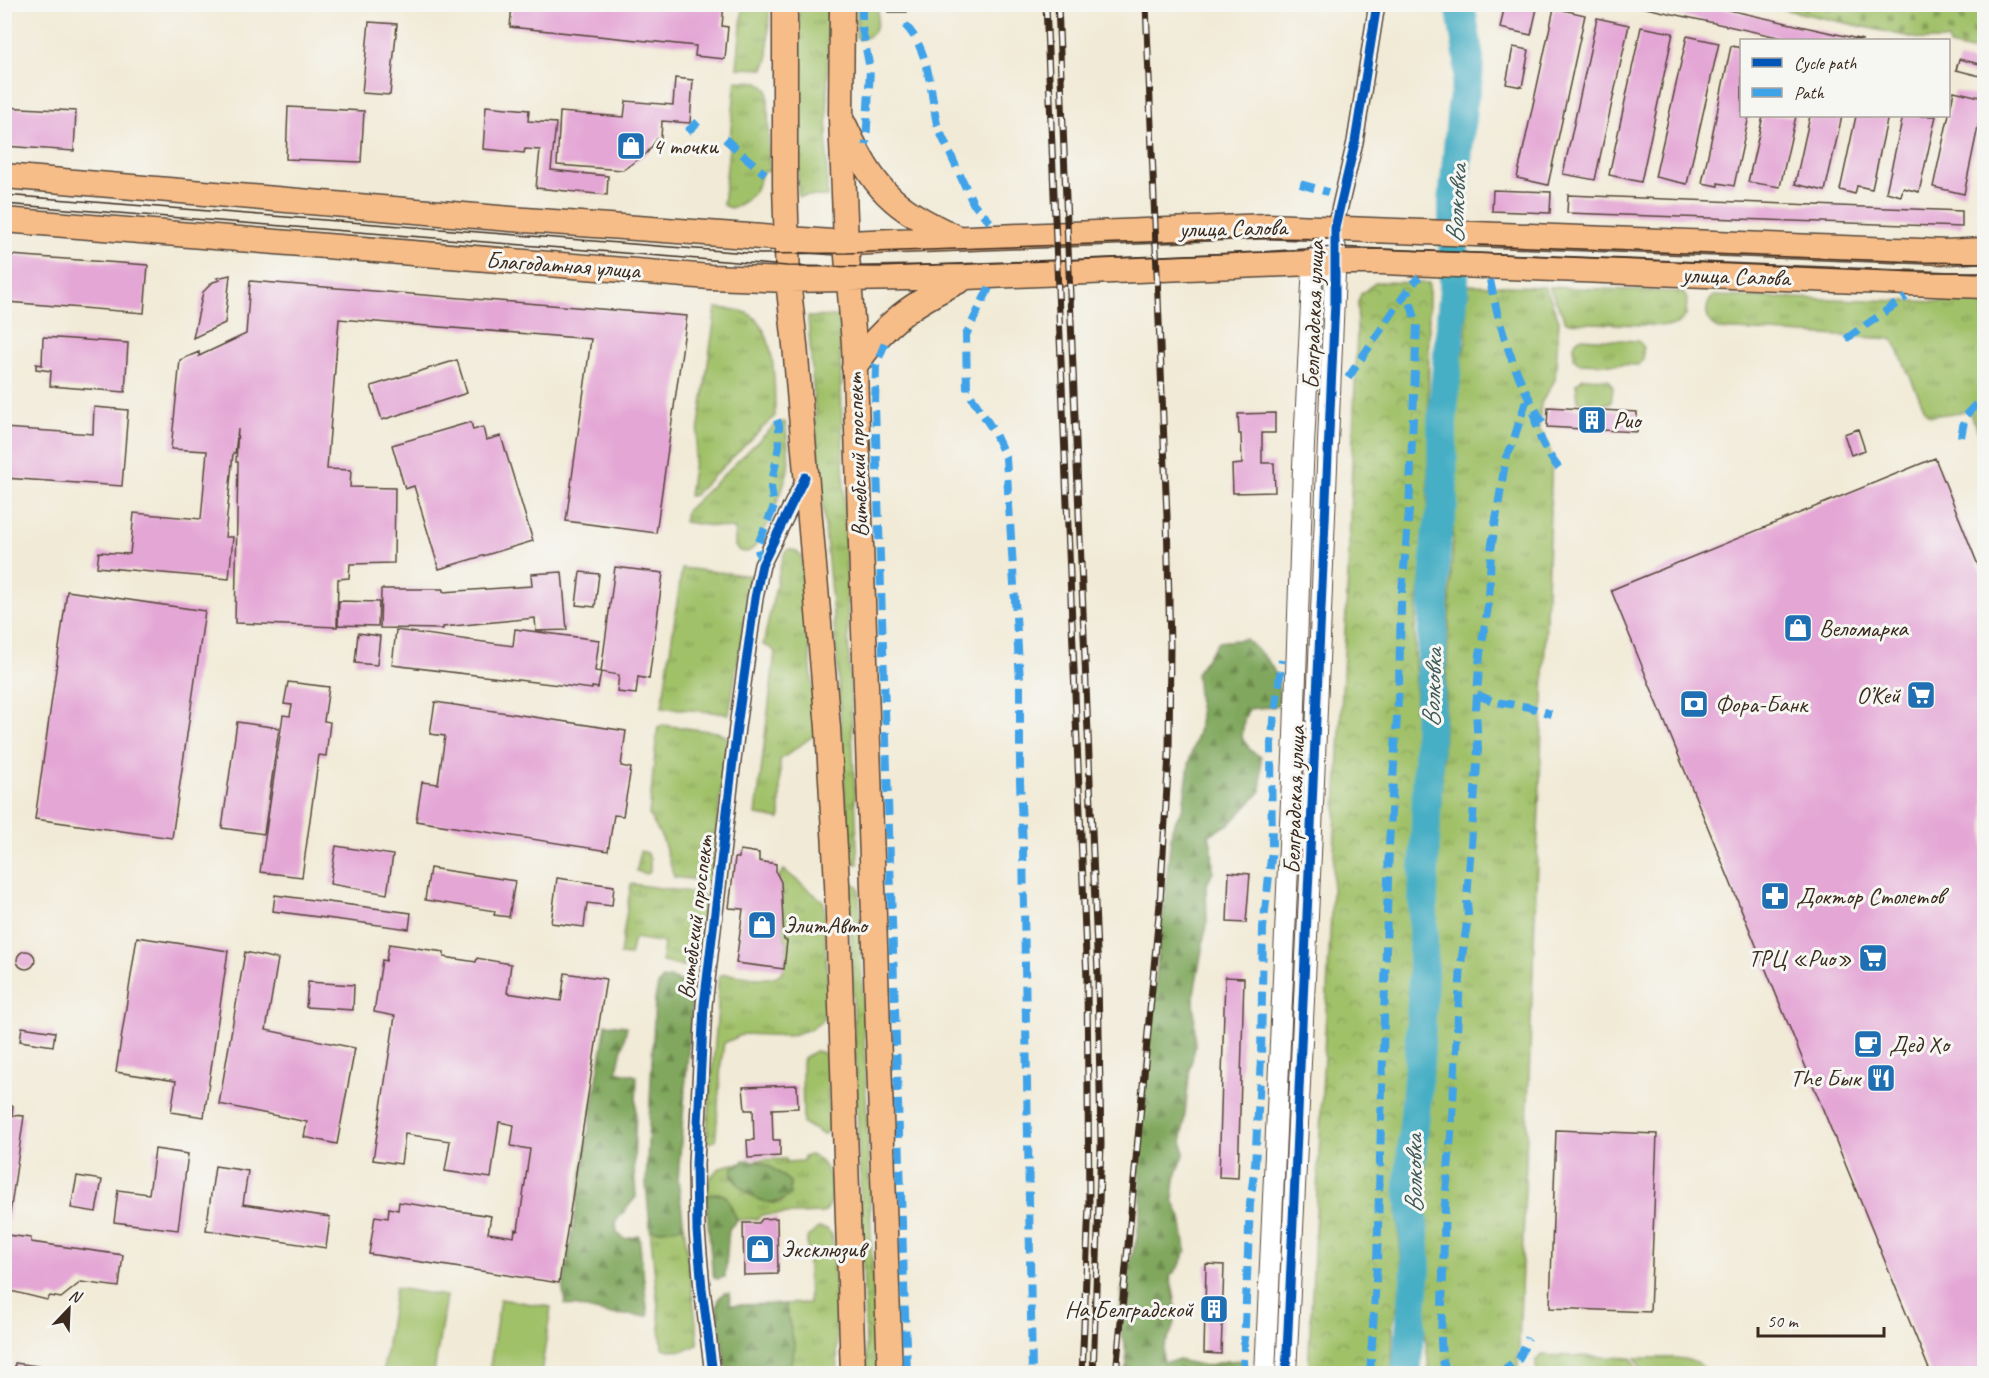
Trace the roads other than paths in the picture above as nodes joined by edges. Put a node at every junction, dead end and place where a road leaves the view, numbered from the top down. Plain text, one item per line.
1 (785, 4) edge
2 (842, 4) edge
3 (1377, 4) edge
4 (841, 118) junction
5 (4, 176) edge
6 (4, 220) edge
7 (1335, 228) junction
8 (1117, 231) joint
9 (959, 238) junction
10 (787, 240) junction
11 (846, 243) junction
12 (1984, 250) edge
13 (1324, 262) junction
14 (1123, 271) joint
15 (966, 277) junction
16 (849, 278) junction
17 (788, 280) junction
18 (1984, 286) edge
19 (854, 367) junction
20 (805, 477) junction
21 (873, 880) junction
22 (837, 883) junction
23 (713, 1374) edge
24 (853, 1374) edge
25 (890, 1374) edge
26 (1265, 1374) edge
27 (1286, 1374) edge

1 - 10 main road, Витебский проспект
2 - 4 main road, Витебский проспект
3 - 7 street
4 - 9 main road
4 - 11 main road, Витебский проспект
5 - 10 main road, Благодатная улица
6 - 17 main road, Благодатная улица
7 - 8 main road, улица Салова
7 - 12 main road, улица Салова
7 - 13 street, Белградская улица
8 - 9 main road, Благодатная улица
9 - 11 main road, Благодатная улица
10 - 11 main road, Благодатная улица
10 - 17 main road, Витебский проспект
11 - 16 main road, Витебский проспект
13 - 14 main road, улица Салова
13 - 18 main road, улица Салова
13 - 26 street, Белградская улица
13 - 27 street, Белградская улица
14 - 15 main road, Благодатная улица
15 - 16 main road, Благодатная улица
15 - 19 main road
16 - 17 main road, Благодатная улица
16 - 19 main road, Витебский проспект
17 - 20 main road, Витебский проспект
19 - 21 main road, Витебский проспект
20 - 22 main road, Витебский проспект
20 - 23 street, Витебский проспект
21 - 22 main road
21 - 25 main road, Витебский проспект
22 - 24 main road, Витебский проспект

